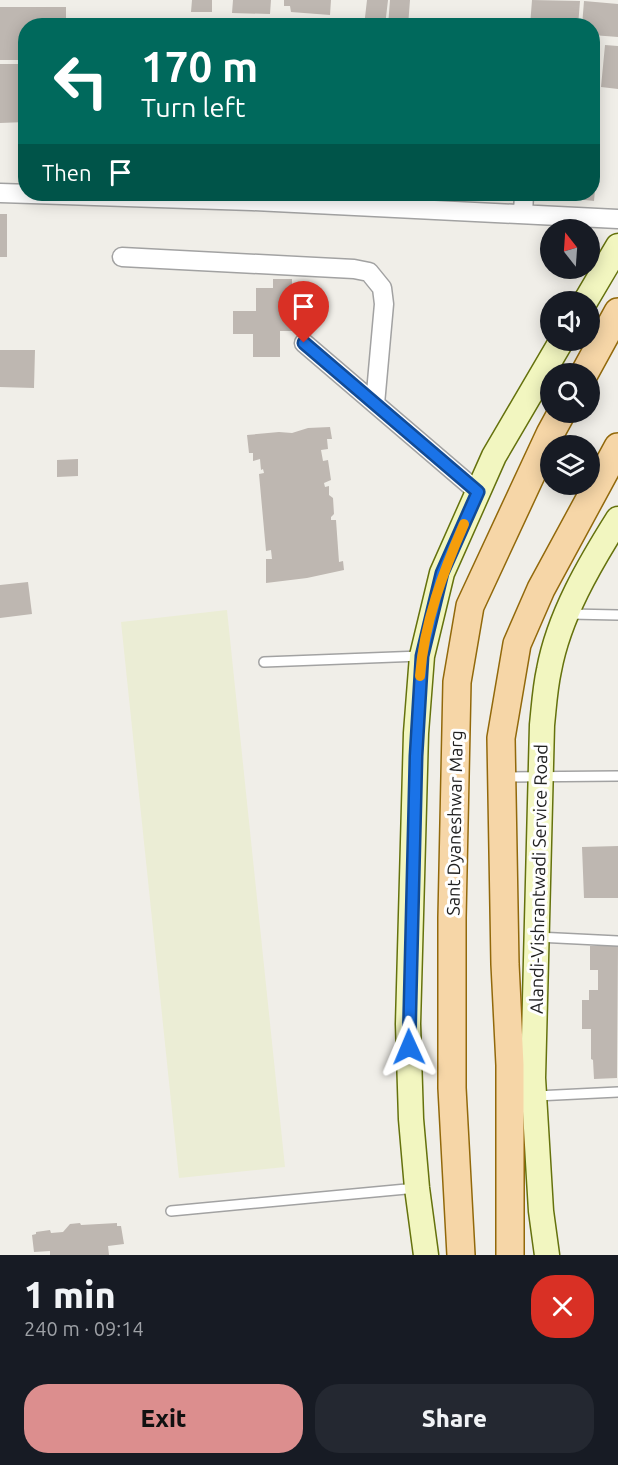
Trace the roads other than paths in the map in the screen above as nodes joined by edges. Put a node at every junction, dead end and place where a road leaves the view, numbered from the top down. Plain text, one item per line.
1 (0, 194) edge
2 (18, 194) edge
3 (252, 201) edge
4 (420, 201) edge
5 (524, 201) edge
6 (523, 214) junction
7 (618, 219) edge
8 (618, 246) edge
9 (122, 257) dead end
10 (591, 291) edge
11 (618, 312) edge
12 (304, 343) dead end
13 (556, 351) edge
14 (590, 363) edge
15 (375, 404) junction
16 (556, 423) edge
17 (618, 447) edge
18 (478, 492) junction
19 (618, 519) edge
20 (567, 614) junction
21 (618, 615) edge
22 (422, 656) junction
23 (264, 662) dead end
24 (618, 776) edge
25 (502, 777) junction
26 (540, 778) junction
27 (537, 937) junction
28 (618, 941) edge
29 (618, 1092) edge
30 (534, 1096) junction
31 (417, 1188) junction
32 (171, 1211) dead end
33 (426, 1255) edge
34 (461, 1255) edge
35 (510, 1255) edge
36 (547, 1255) edge

1 - 2 street
3 - 4 street
4 - 6 street
5 - 6 street
6 - 7 street
8 - 10 street
9 - 15 street
11 - 14 main road
12 - 15 street
13 - 18 street
15 - 18 street
16 - 34 main road, Sant Dyaneshwar Marg
17 - 25 main road
18 - 22 street
19 - 20 street, Alandi-Vishrantwadi Service Road
20 - 21 lane
20 - 26 street, Alandi-Vishrantwadi Service Road
22 - 23 lane
22 - 31 street
24 - 26 lane
25 - 26 lane
25 - 35 main road
26 - 27 street, Alandi-Vishrantwadi Service Road
27 - 28 lane
27 - 30 street, Alandi-Vishrantwadi Service Road
29 - 30 lane
30 - 36 street, Alandi-Vishrantwadi Service Road
31 - 32 lane
31 - 33 street

